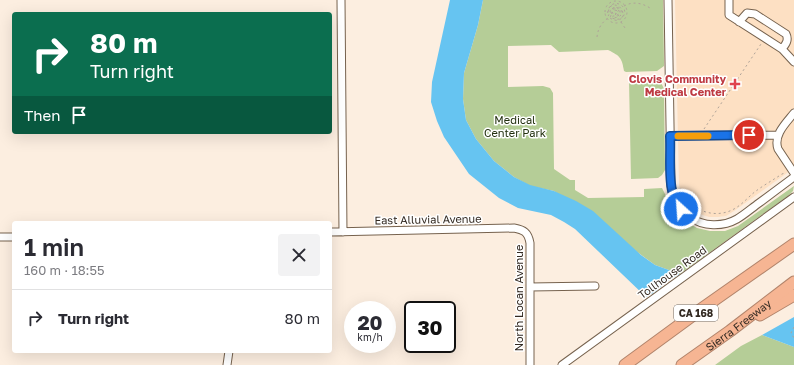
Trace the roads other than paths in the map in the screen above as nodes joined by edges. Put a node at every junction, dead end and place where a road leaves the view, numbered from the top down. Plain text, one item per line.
1 (341, 0) edge
2 (668, 0) edge
3 (729, 0) edge
4 (739, 22) junction
5 (782, 49) junction
6 (794, 62) edge
7 (794, 113) edge
8 (778, 135) junction
9 (670, 136) junction
10 (793, 171) edge
11 (794, 177) edge
12 (794, 198) edge
13 (332, 232) edge
14 (343, 232) junction
15 (526, 232) joint
16 (0, 237) edge
17 (12, 237) edge
18 (794, 237) edge
19 (794, 244) edge
20 (768, 262) junction
21 (794, 282) edge
22 (595, 286) dead end
23 (530, 287) junction
24 (794, 295) edge
25 (730, 331) junction
26 (229, 353) edge
27 (227, 365) edge
28 (530, 365) edge
29 (562, 365) edge
30 (625, 365) edge
31 (682, 365) edge

1 - 14 street
2 - 9 street
3 - 4 street
4 - 5 street
4 - 5 street
5 - 6 street
7 - 8 street
8 - 9 street
8 - 10 street
9 - 11 street
12 - 29 street, Tollhouse Road
13 - 14 street, East Alluvial Avenue
14 - 15 street, East Alluvial Avenue
15 - 23 street, North Locan Avenue
16 - 17 street
18 - 20 highway
19 - 20 highway, CA 168
20 - 30 highway, CA 168
21 - 25 highway, Sierra Freeway / CA 168
22 - 23 street
23 - 28 street, North Locan Avenue
24 - 25 highway
25 - 31 highway, Sierra Freeway / CA 168
26 - 27 street

